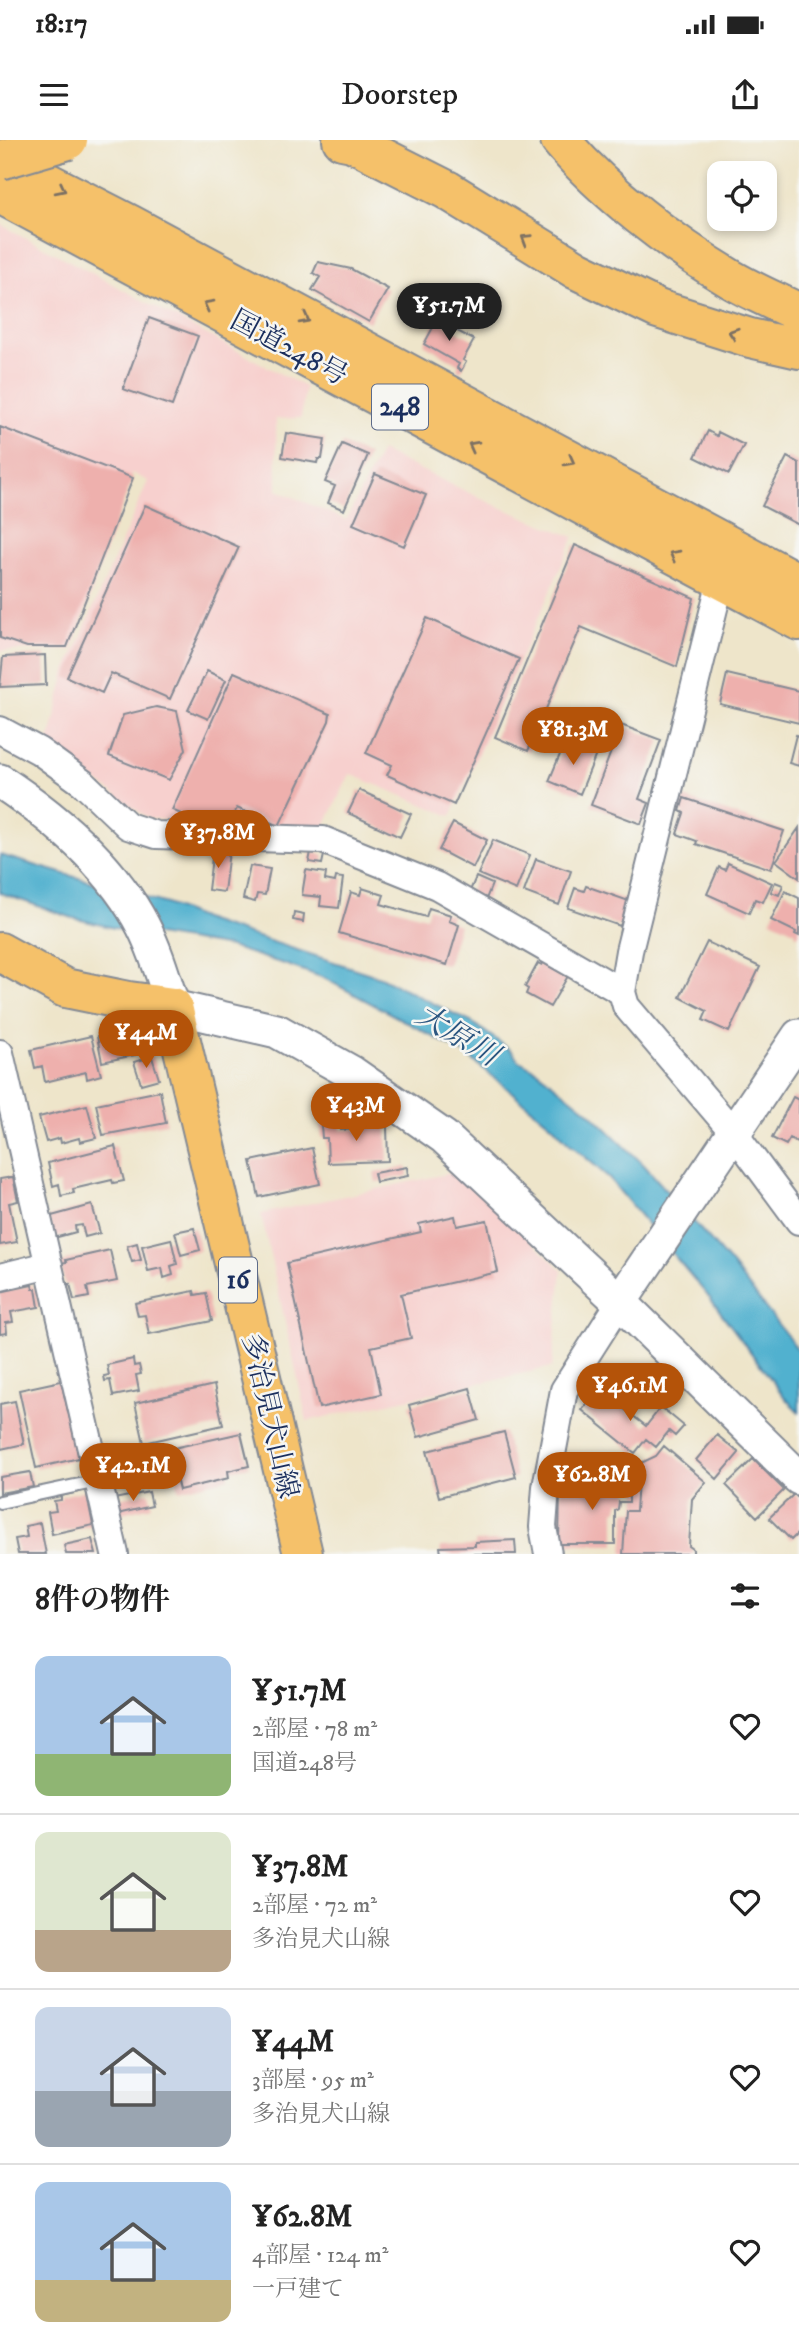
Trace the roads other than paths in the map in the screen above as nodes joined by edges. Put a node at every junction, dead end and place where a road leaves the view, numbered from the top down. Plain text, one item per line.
1 (68, 140) edge
2 (342, 140) edge
3 (560, 140) edge
4 (592, 140) edge
5 (0, 159) edge
6 (0, 194) edge
7 (799, 288) edge
8 (799, 313) edge
9 (799, 349) edge
10 (721, 580) junction
11 (799, 583) edge
12 (799, 621) edge
13 (0, 730) edge
14 (0, 781) edge
15 (0, 952) edge
16 (622, 992) junction
17 (173, 1007) junction
18 (799, 1036) edge
19 (1, 1065) edge
20 (730, 1140) junction
21 (799, 1221) edge
22 (49, 1265) junction
23 (0, 1277) edge
24 (628, 1291) junction
25 (799, 1478) edge
26 (98, 1481) junction
27 (0, 1502) edge
28 (115, 1554) edge
29 (303, 1554) edge
30 (548, 1554) edge

1 - 5 main road, bridge
9 -> 2 main road
3 - 8 main road
4 - 7 main road
5 -> 11 main road, 国道248号 / 248
10 -> 6 main road, 国道248号 / 248
10 - 12 main road, 国道248号 / 248
10 - 16 street
13 - 16 street
14 - 17 street
15 - 17 main road
16 - 20 street
17 - 24 street
17 - 29 main road, 多治見犬山線 / 16
18 - 20 street
19 - 22 street
20 - 21 street
20 - 24 street
22 - 23 street
22 - 26 street
24 - 25 street
24 - 30 street
26 - 27 lane
26 - 28 street

